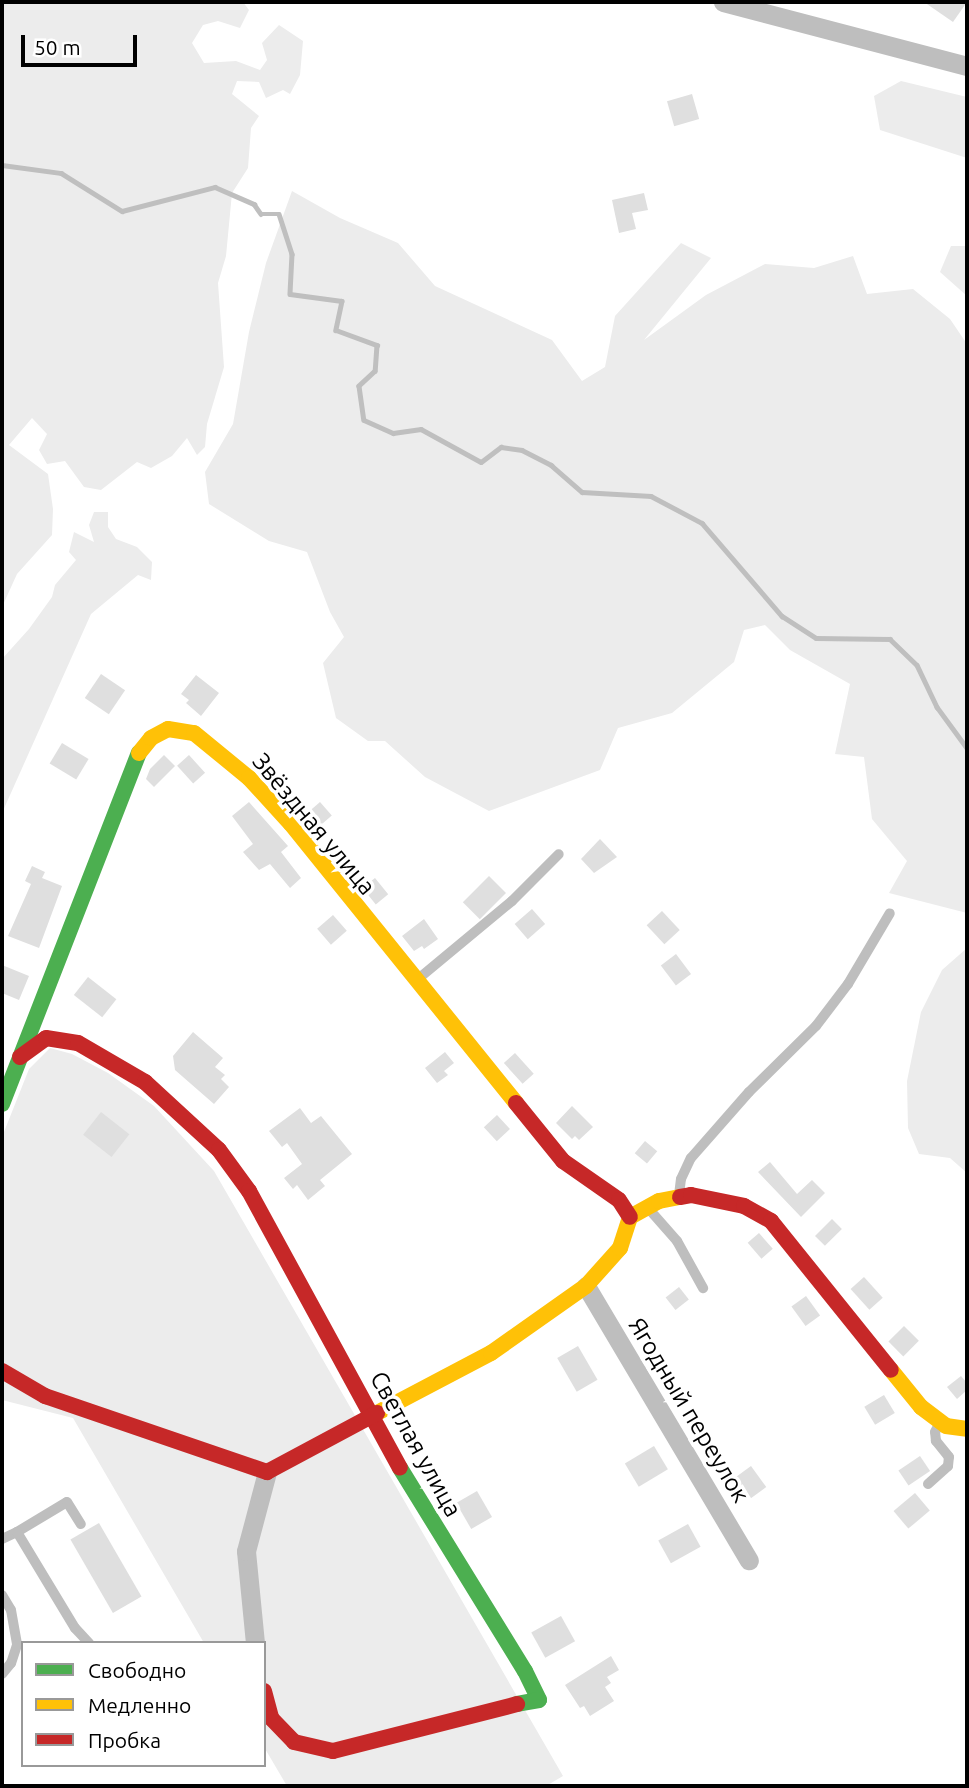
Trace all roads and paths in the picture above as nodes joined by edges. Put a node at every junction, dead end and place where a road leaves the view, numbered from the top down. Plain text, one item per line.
1 (723, 2) edge
2 (967, 66) edge
3 (559, 854) dead end
4 (890, 913) dead end
5 (415, 981) junction
6 (20, 1057) junction
7 (2, 1104) edge
8 (679, 1198) junction
9 (648, 1208) junction
10 (631, 1217) junction
11 (586, 1286) junction
12 (703, 1288) dead end
13 (2, 1371) edge
14 (372, 1416) junction
15 (941, 1422) junction
16 (967, 1429) edge
17 (267, 1472) junction
18 (928, 1484) dead end
19 (80, 1524) dead end
20 (17, 1531) junction
21 (2, 1539) edge
22 (750, 1560) dead end
23 (2, 1595) edge
24 (87, 1641) edge
25 (255, 1641) edge
26 (2, 1674) edge
27 (266, 1699) edge

1 - 2 street
3 - 5 lane
4 - 8 lane
5 - 6 street, Звёздная улица
5 - 10 street, Звёздная улица
6 - 7 street, Звёздная улица
6 - 14 street, Светлая улица
8 - 9 street
8 - 15 street
9 - 10 street
9 - 12 lane
10 - 11 street
11 - 14 street
11 - 22 street, Ягодный переулок
13 - 17 street
14 - 17 street
14 - 27 street, Светлая улица
15 - 16 street
15 - 18 lane
17 - 25 street
19 - 20 lane
20 - 21 lane
20 - 24 lane
23 - 26 lane

